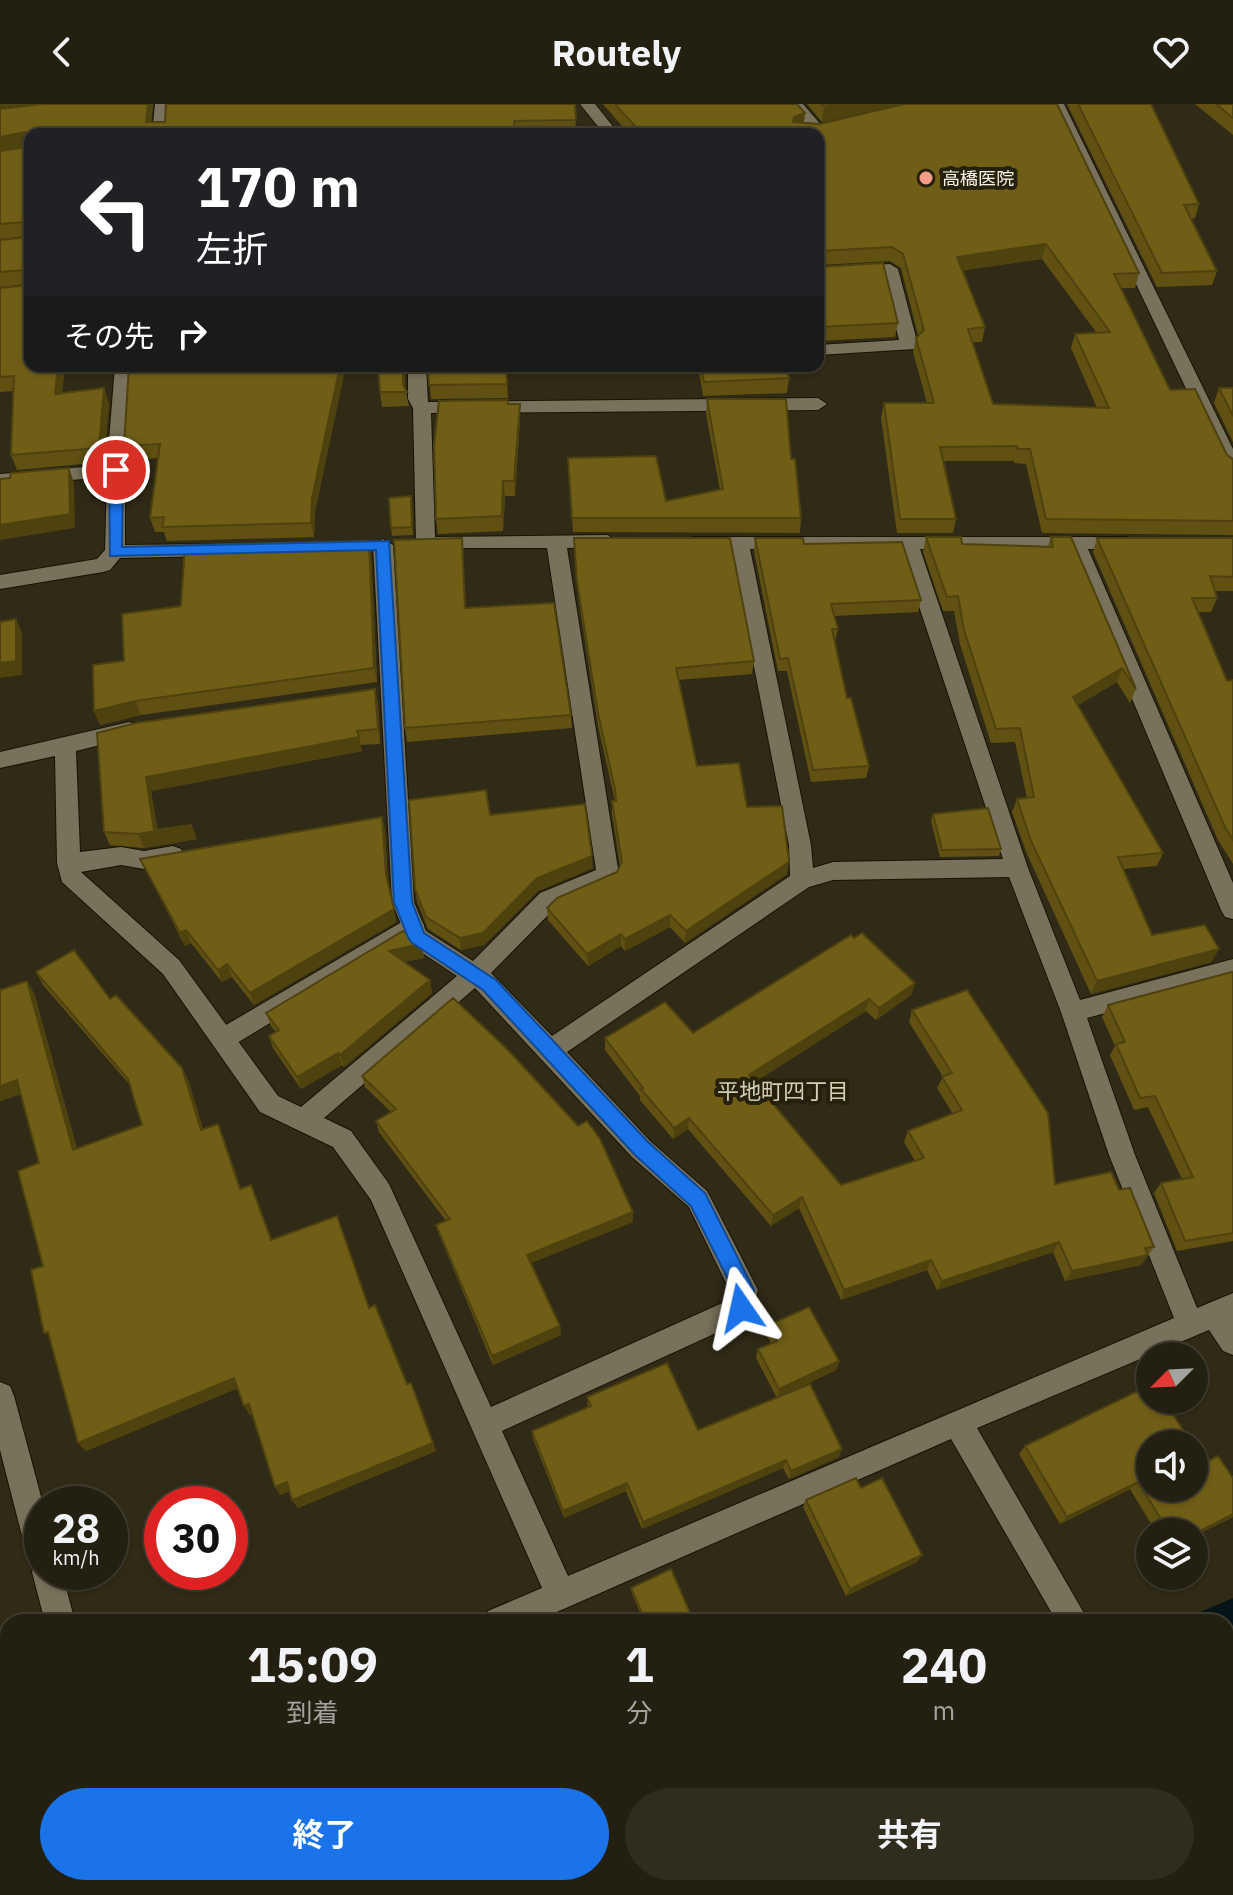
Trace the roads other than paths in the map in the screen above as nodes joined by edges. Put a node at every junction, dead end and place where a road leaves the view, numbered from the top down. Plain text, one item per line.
1 (162, 104) edge
2 (587, 104) edge
3 (795, 104) edge
4 (1057, 104) edge
5 (160, 128) edge
6 (607, 128) edge
7 (824, 128) edge
8 (824, 273) edge
9 (824, 350) edge
10 (124, 372) edge
11 (417, 372) edge
12 (818, 404) dead end
13 (422, 408) junction
14 (1233, 468) edge
15 (116, 470) junction
16 (0, 480) edge
17 (556, 541) junction
18 (633, 541) edge
19 (678, 542) edge
20 (739, 542) junction
21 (908, 543) junction
22 (1154, 543) edge
23 (397, 544) junction
24 (1076, 544) junction
25 (235, 550) edge
26 (115, 552) junction
27 (0, 582) edge
28 (157, 724) edge
29 (65, 746) junction
30 (0, 760) edge
31 (399, 816) junction
32 (369, 821) edge
33 (189, 852) edge
34 (68, 863) junction
35 (1017, 868) junction
36 (1225, 874) edge
37 (802, 880) junction
38 (1233, 910) edge
39 (412, 925) junction
40 (1233, 969) edge
41 (474, 975) junction
42 (1073, 1012) junction
43 (223, 1039) junction
44 (551, 1050) junction
45 (303, 1121) junction
46 (1212, 1315) edge
47 (1233, 1342) edge
48 (0, 1396) edge
49 (957, 1422) junction
50 (486, 1424) junction
51 (24, 1487) edge
52 (52, 1590) edge
53 (561, 1595) junction
54 (58, 1614) edge
55 (517, 1614) edge
56 (1069, 1614) edge

1 - 5 street
2 - 6 street
3 - 7 street
4 - 14 street
8 - 9 street
10 - 15 street
11 - 13 street
12 - 13 street
13 - 23 street
15 - 16 street
15 - 26 street
17 - 18 street
17 - 23 street
17 - 41 street
19 - 20 street
20 - 21 street
20 - 37 street
21 - 24 street
21 - 35 street
22 - 24 street
23 - 31 street
24 - 36 street
25 - 26 street
26 - 27 street
28 - 29 street
29 - 30 street
29 - 34 street
31 - 32 street
31 - 39 street
33 - 34 street
34 - 43 street
35 - 37 street
35 - 42 street
36 - 38 street
37 - 44 street
39 - 41 street
39 - 43 street
40 - 42 street
41 - 44 street
41 - 45 street
42 - 46 street
43 - 45 street
44 - 50 street
45 - 50 street
46 - 47 street
46 - 49 street
48 - 51 street
49 - 53 street
49 - 56 street
50 - 53 street
52 - 54 street
53 - 55 street

